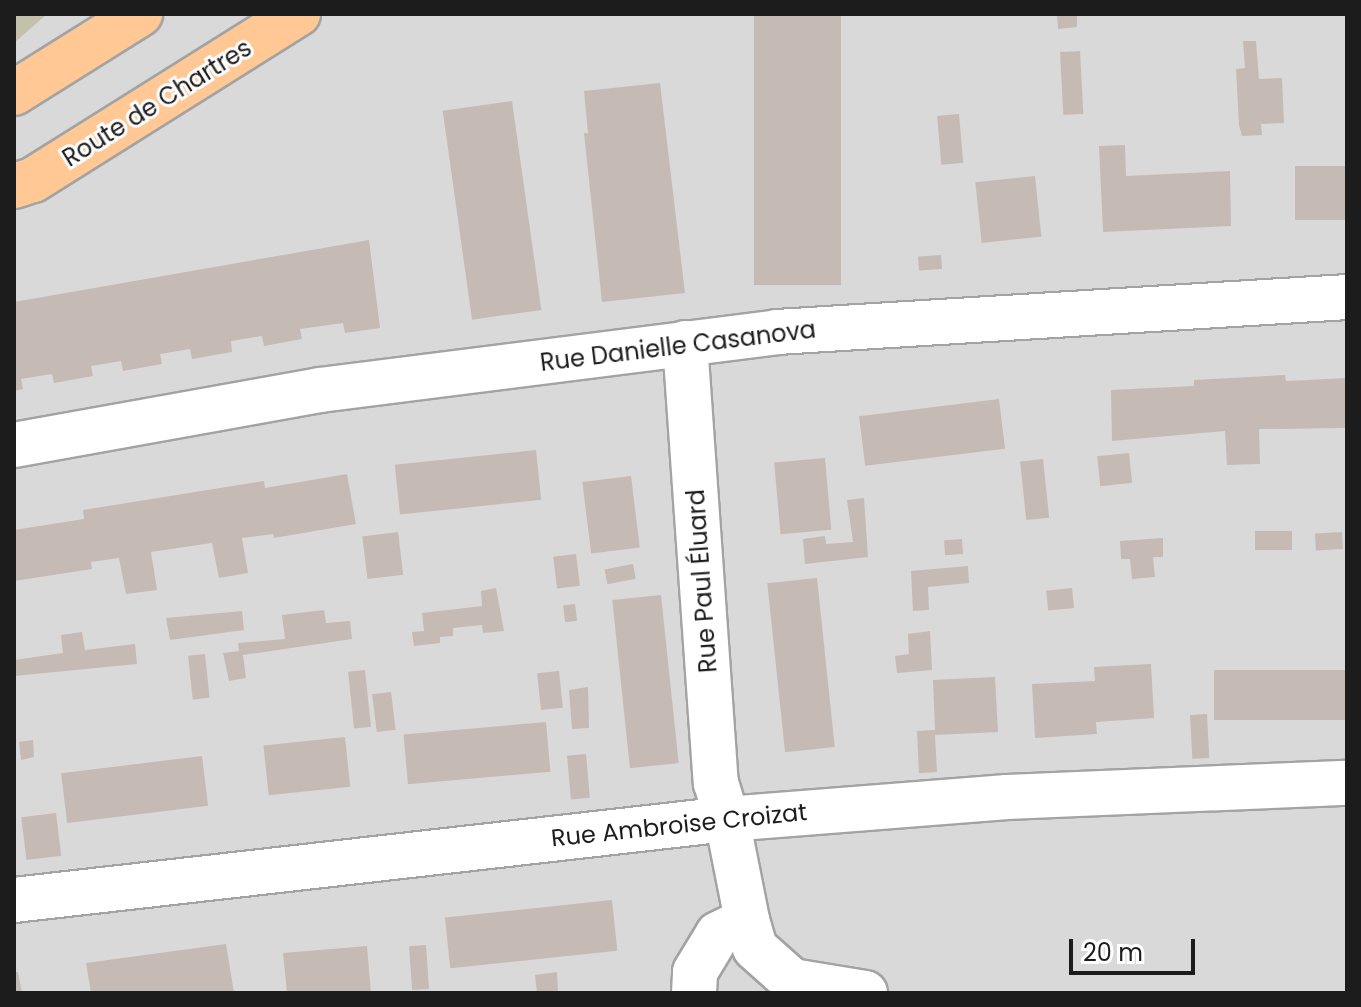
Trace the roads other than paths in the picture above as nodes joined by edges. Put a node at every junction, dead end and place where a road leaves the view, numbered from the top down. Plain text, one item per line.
1 (140, 14) edge
2 (298, 14) edge
3 (14, 93) edge
4 (14, 186) edge
5 (1347, 297) edge
6 (685, 343) junction
7 (14, 445) edge
8 (1347, 783) edge
9 (727, 819) junction
10 (14, 900) edge
11 (747, 920) junction
12 (694, 993) edge
13 (865, 993) edge

1 - 3 main road
2 - 4 main road, Route de Chartres
5 - 6 street, Rue Danielle Casanova
6 - 7 street, Rue Danielle Casanova
6 - 9 street, Rue Paul Éluard
8 - 9 street, Rue Ambroise Croizat
9 - 10 street, Rue Ambroise Croizat
9 - 11 street, Rue Paul Éluard
11 - 12 street
11 - 13 street, Rue Paul Éluard

